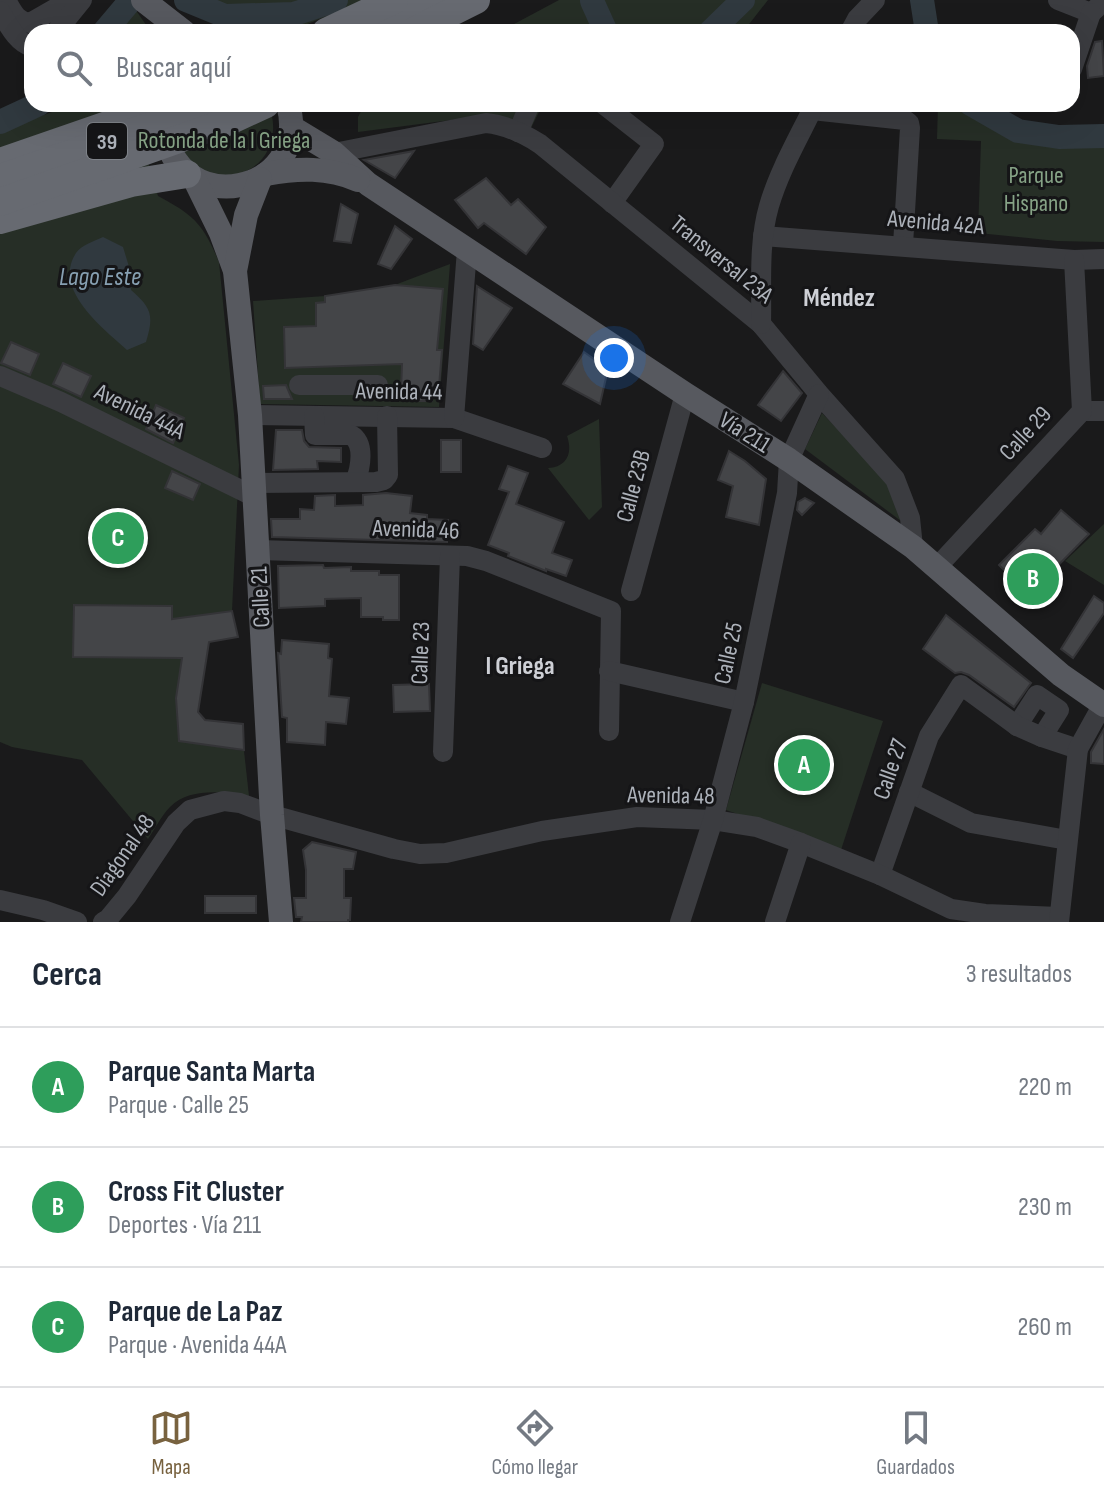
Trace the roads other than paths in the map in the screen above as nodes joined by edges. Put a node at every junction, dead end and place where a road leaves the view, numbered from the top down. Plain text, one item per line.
1 (6, 0) edge
2 (70, 0) edge
3 (82, 0) edge
4 (394, 0) edge
5 (432, 0) edge
6 (476, 0) edge
7 (875, 0) edge
8 (1058, 0) edge
9 (144, 2) edge
10 (1098, 9) edge
11 (0, 11) edge
12 (62, 24) edge
13 (154, 24) edge
14 (173, 24) edge
15 (343, 24) edge
16 (385, 24) edge
17 (428, 24) edge
18 (854, 24) edge
19 (24, 44) edge
20 (1080, 51) edge
21 (143, 112) edge
22 (164, 112) edge
23 (191, 112) edge
24 (249, 112) edge
25 (524, 112) edge
26 (613, 112) edge
27 (811, 112) edge
28 (848, 112) edge
29 (289, 116) edge
30 (512, 129) junction
31 (334, 153) junction
32 (12, 158) edge
33 (191, 176) junction
34 (263, 177) junction
35 (0, 178) edge
36 (368, 184) junction
37 (0, 202) edge
38 (612, 203) junction
39 (38, 208) junction
40 (0, 220) edge
41 (763, 236) junction
42 (903, 245) junction
43 (467, 250) junction
44 (1104, 259) edge
45 (1074, 260) junction
46 (235, 271) junction
47 (761, 324) junction
48 (0, 376) edge
49 (299, 385) dead end
50 (323, 385) junction
51 (378, 385) dead end
52 (685, 394) junction
53 (819, 394) junction
54 (1082, 411) junction
55 (1104, 411) edge
56 (250, 415) junction
57 (319, 416) junction
58 (387, 416) junction
59 (454, 418) junction
60 (542, 448) dead end
61 (789, 460) junction
62 (355, 482) junction
63 (254, 490) junction
64 (913, 547) junction
65 (258, 550) junction
66 (450, 556) junction
67 (937, 567) junction
68 (631, 591) dead end
69 (609, 671) junction
70 (744, 702) junction
71 (1103, 704) edge
72 (1017, 726) junction
73 (609, 731) dead end
74 (1042, 737) junction
75 (1078, 749) junction
76 (443, 752) dead end
77 (909, 792) junction
78 (272, 815) junction
79 (713, 820) junction
80 (1067, 840) junction
81 (801, 843) junction
82 (880, 875) junction
83 (3, 906) edge
84 (1059, 920) edge
85 (77, 922) edge
86 (103, 922) edge
87 (281, 922) edge
88 (680, 922) edge
89 (775, 922) edge

1 - 2 street
3 - 12 street
4 - 15 highway
5 - 16 highway
6 - 17 highway
7 - 18 street
8 - 10 street
9 - 13 main road
9 - 14 main road
10 - 20 street
11 - 19 street
21 - 32 highway
22 - 33 main road
23 - 35 highway, 39, bridge
24 - 37 highway, 39, bridge
25 - 30 street
26 - 38 street
27 - 41 street
28 - 42 street
29 - 31 main road, Vía 211
29 - 34 main road
30 - 31 street
30 - 38 street, Transversal 23A
31 - 36 main road, Vía 211
32 - 39 highway
33 - 34 main road
33 - 39 highway
33 - 46 main road, Calle 21
34 - 36 main road, Vía 211
34 - 46 main road, Calle 21
36 - 43 main road, Vía 211
38 - 47 street, Transversal 23A
39 - 40 highway
41 - 42 street, Avenida 42A
41 - 47 street
42 - 45 street, Avenida 42A
43 - 52 main road, Vía 211
43 - 59 street
44 - 45 street, Avenida 42A
45 - 54 street, Calle 29
46 - 56 main road, Calle 21
47 - 53 street, Transversal 23A
48 - 63 street, Avenida 44A
49 - 50 street
50 - 51 street
50 - 57 street
52 - 61 main road, Vía 211
52 - 68 street, Calle 23B
53 - 61 street, Calle 25
53 - 64 street, Transversal 23A
54 - 55 street
54 - 67 street, Calle 29
56 - 57 street, Avenida 44
56 - 63 main road, Calle 21
57 - 58 street, Avenida 44
57 - 62 street
58 - 59 street, Avenida 44
58 - 62 street
59 - 60 street, Avenida 44
61 - 64 main road, Vía 211
61 - 70 street, Calle 25
62 - 63 street
63 - 65 main road, Calle 21
64 - 67 main road, Vía 211
65 - 66 street, Avenida 46
65 - 78 main road, Calle 21
66 - 69 street, Avenida 46
66 - 76 street, Calle 23
67 - 71 main road, Vía 211
69 - 70 street
69 - 73 street
70 - 79 street, Calle 25
71 - 75 street
72 - 74 street
72 - 74 street
72 - 77 street, Calle 27
74 - 75 street
75 - 80 street
77 - 80 street
77 - 82 street, Calle 27
78 - 79 street, Avenida 48
78 - 86 street, Diagonal 48
78 - 87 main road, Calle 21
79 - 81 street, Avenida 48
79 - 88 street, Calle 25
80 - 84 street
81 - 82 street, Avenida 48
81 - 89 street
82 - 84 street, Avenida 48
83 - 85 street

